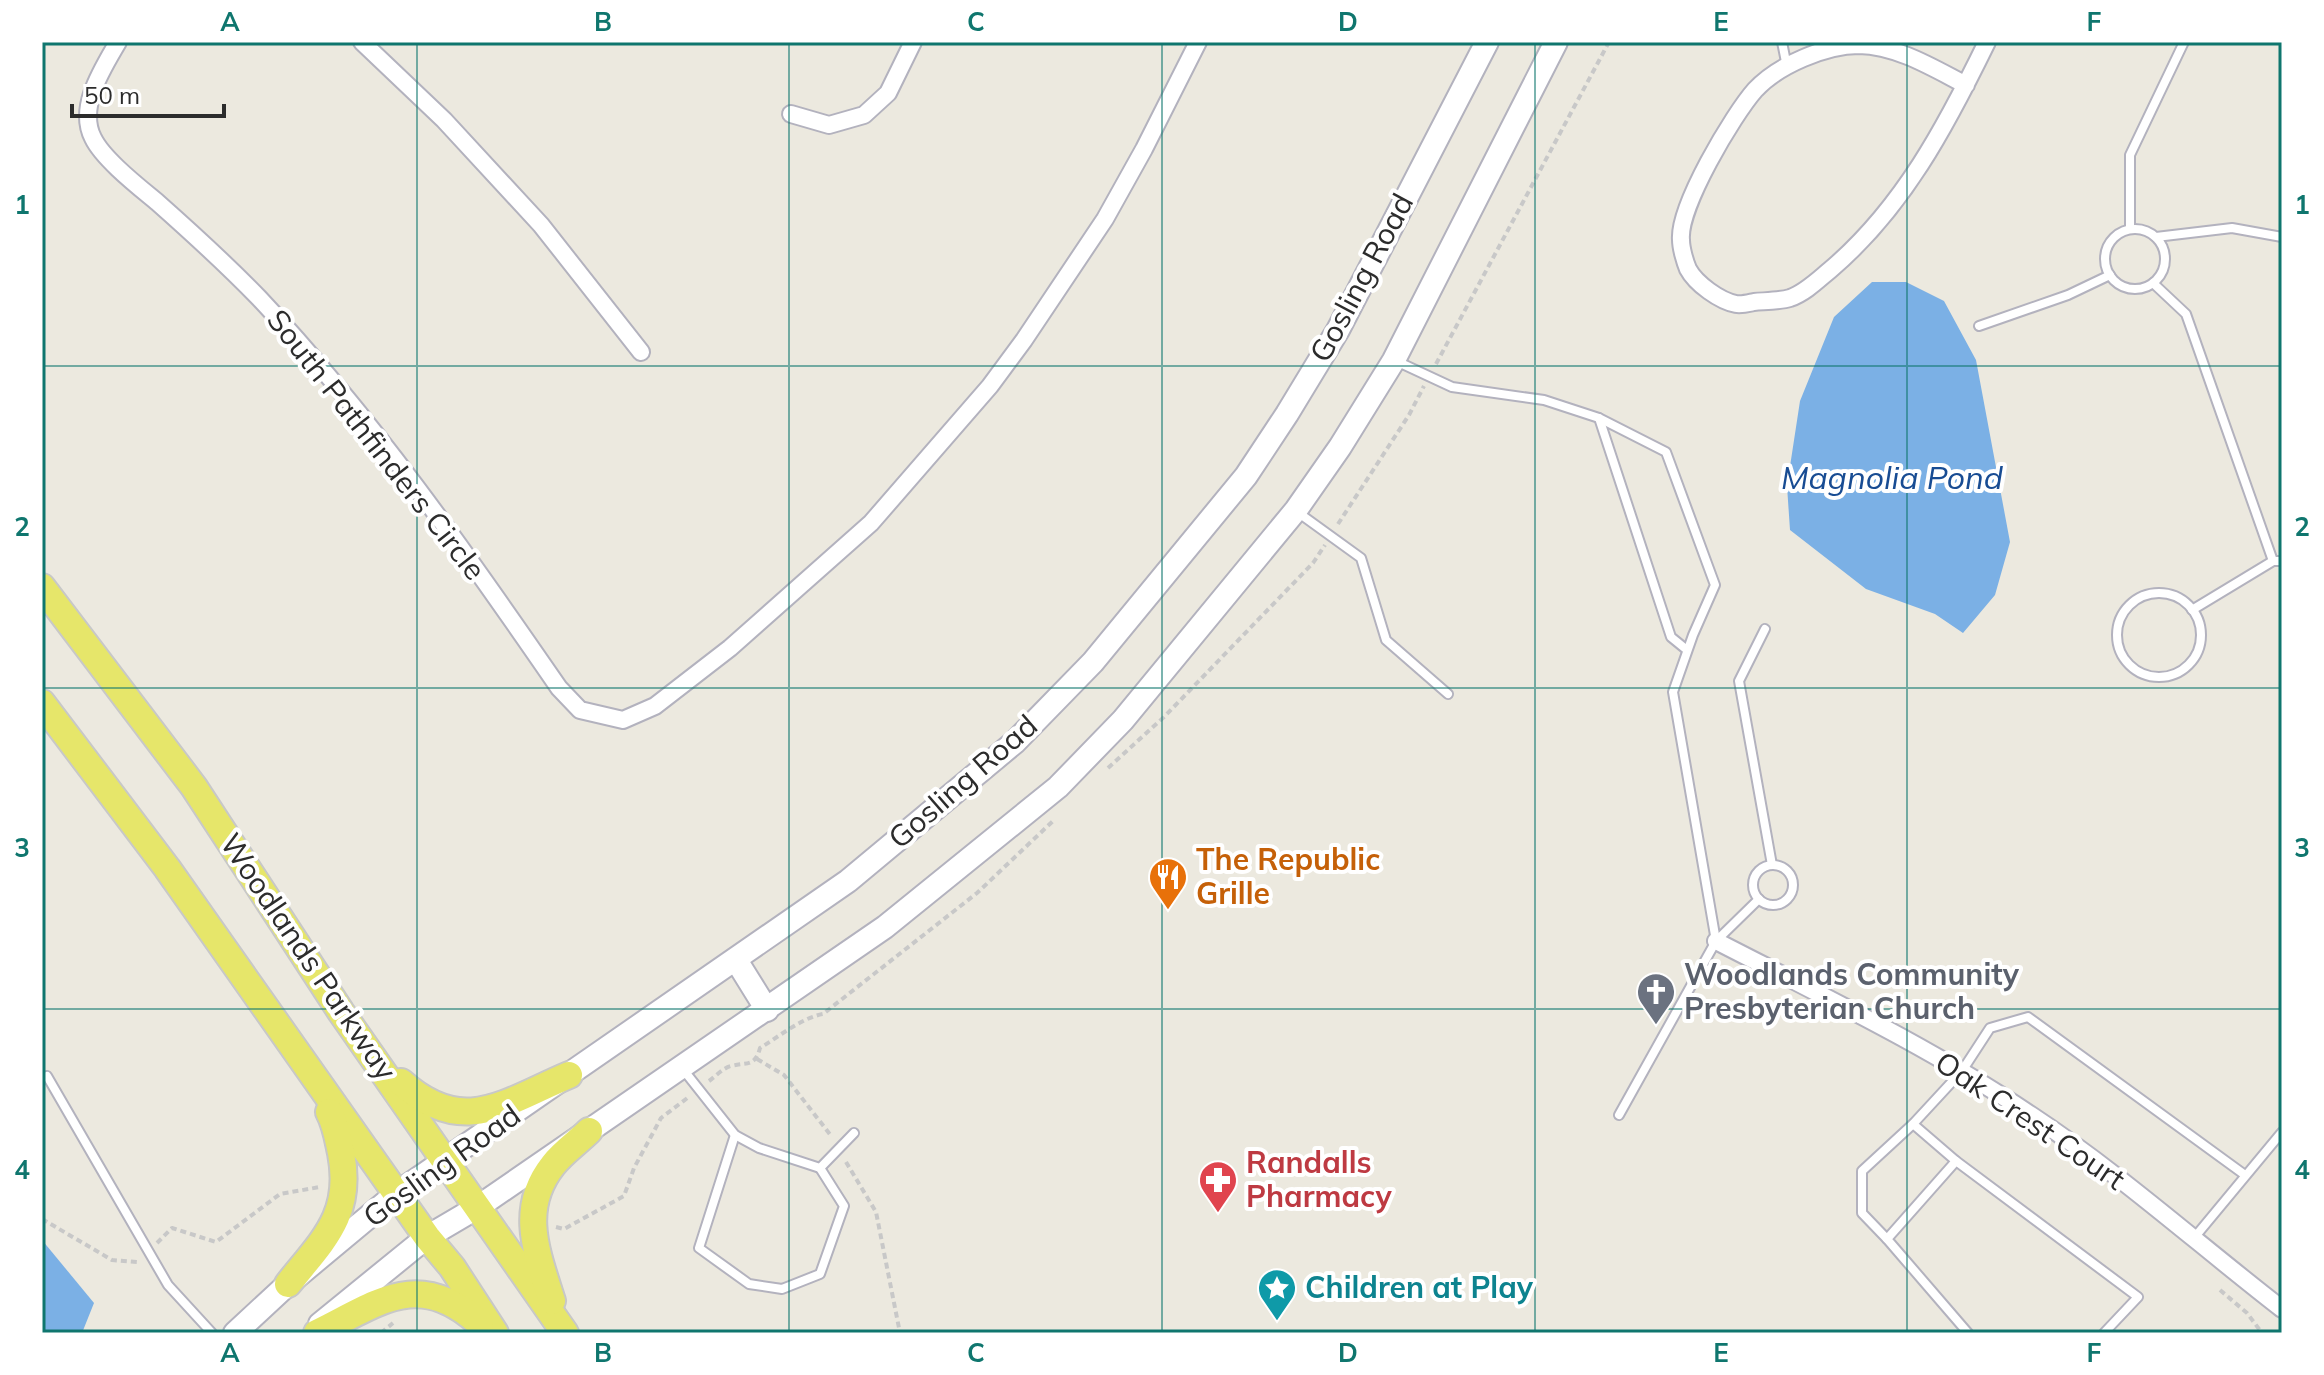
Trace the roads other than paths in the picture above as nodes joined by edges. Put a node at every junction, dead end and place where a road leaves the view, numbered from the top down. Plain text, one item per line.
1 (118, 42) edge
2 (362, 42) edge
3 (913, 42) edge
4 (1198, 42) edge
5 (1487, 42) edge
6 (1556, 42) edge
7 (1782, 42) edge
8 (1987, 42) edge
9 (2184, 42) edge
10 (1841, 44) edge
11 (1787, 67) junction
12 (1966, 85) junction
13 (791, 114) dead end
14 (2130, 229) junction
15 (2156, 237) junction
16 (2282, 237) edge
17 (2110, 275) junction
18 (2153, 283) junction
19 (1979, 326) dead end
20 (641, 352) dead end
21 (1394, 360) junction
22 (1599, 418) junction
23 (1296, 510) junction
24 (2277, 561) edge
25 (42, 587) edge
26 (2192, 610) junction
27 (1765, 629) dead end
28 (1687, 650) junction
29 (1448, 694) dead end
30 (42, 703) edge
31 (1772, 865) junction
32 (1759, 899) junction
33 (1716, 941) junction
34 (736, 960) junction
35 (767, 1010) junction
36 (375, 1059) junction
37 (682, 1068) junction
38 (1962, 1071) junction
39 (569, 1075) junction
40 (47, 1076) dead end
41 (315, 1079) junction
42 (1619, 1115) dead end
43 (1913, 1124) junction
44 (589, 1131) junction
45 (2282, 1132) edge
46 (854, 1133) dead end
47 (735, 1135) junction
48 (447, 1161) junction
49 (1956, 1161) junction
50 (820, 1168) junction
51 (2245, 1175) junction
52 (396, 1194) junction
53 (478, 1207) junction
54 (427, 1237) junction
55 (1887, 1239) junction
56 (2193, 1239) junction
57 (288, 1284) junction
58 (2282, 1309) edge
59 (563, 1330) edge
60 (212, 1333) edge
61 (235, 1333) edge
62 (310, 1333) edge
63 (317, 1333) edge
64 (492, 1333) edge
65 (1968, 1333) edge
66 (2104, 1333) edge

1 - 4 street, South Pathfinders Circle
2 - 20 street
3 - 13 street
5 - 34 main road, Gosling Road
6 - 21 main road, Gosling Road
7 - 11 lane
8 - 12 street
9 - 14 lane
10 - 11 street
10 - 12 street
11 - 12 street
14 - 15 lane
14 - 17 lane
15 - 16 lane
15 - 18 lane
17 - 18 lane
17 - 19 lane
18 - 24 lane
21 - 22 lane
21 - 23 main road, Gosling Road
22 - 28 lane
22 - 28 lane
23 - 29 lane
23 - 35 main road, Gosling Road
24 - 26 lane
25 - 36 main road, Woodlands Parkway
26 - 26 lane
27 - 31 lane
28 - 33 lane
30 - 41 main road, Woodlands Parkway
31 - 32 lane
31 - 32 lane
32 - 33 lane
33 - 38 street, Oak Crest Court
33 - 42 lane
34 - 35 main road
34 - 39 main road, Gosling Road
35 - 37 main road, Gosling Road
36 - 39 main road
36 - 48 main road, Woodlands Parkway
37 - 44 main road, Gosling Road
37 - 47 lane
38 - 43 lane
38 - 51 lane
38 - 56 street, Oak Crest Court
39 - 48 main road, Gosling Road
40 - 60 lane
41 - 52 main road, Woodlands Parkway
41 - 57 main road
43 - 49 lane
43 - 55 lane
44 - 53 main road, Gosling Road
44 - 59 main road
45 - 51 lane
46 - 50 lane
47 - 50 lane
47 - 50 lane
48 - 52 main road, Gosling Road
48 - 53 main road, Woodlands Parkway
49 - 55 lane
49 - 66 lane
51 - 56 lane
52 - 54 main road, Woodlands Parkway
52 - 57 main road, Gosling Road
53 - 54 main road, Gosling Road
53 - 59 main road, Woodlands Parkway
54 - 62 main road, Gosling Road
54 - 64 main road, Woodlands Parkway
55 - 65 lane
56 - 58 street, Oak Crest Court
57 - 61 main road, Gosling Road
63 - 64 main road

